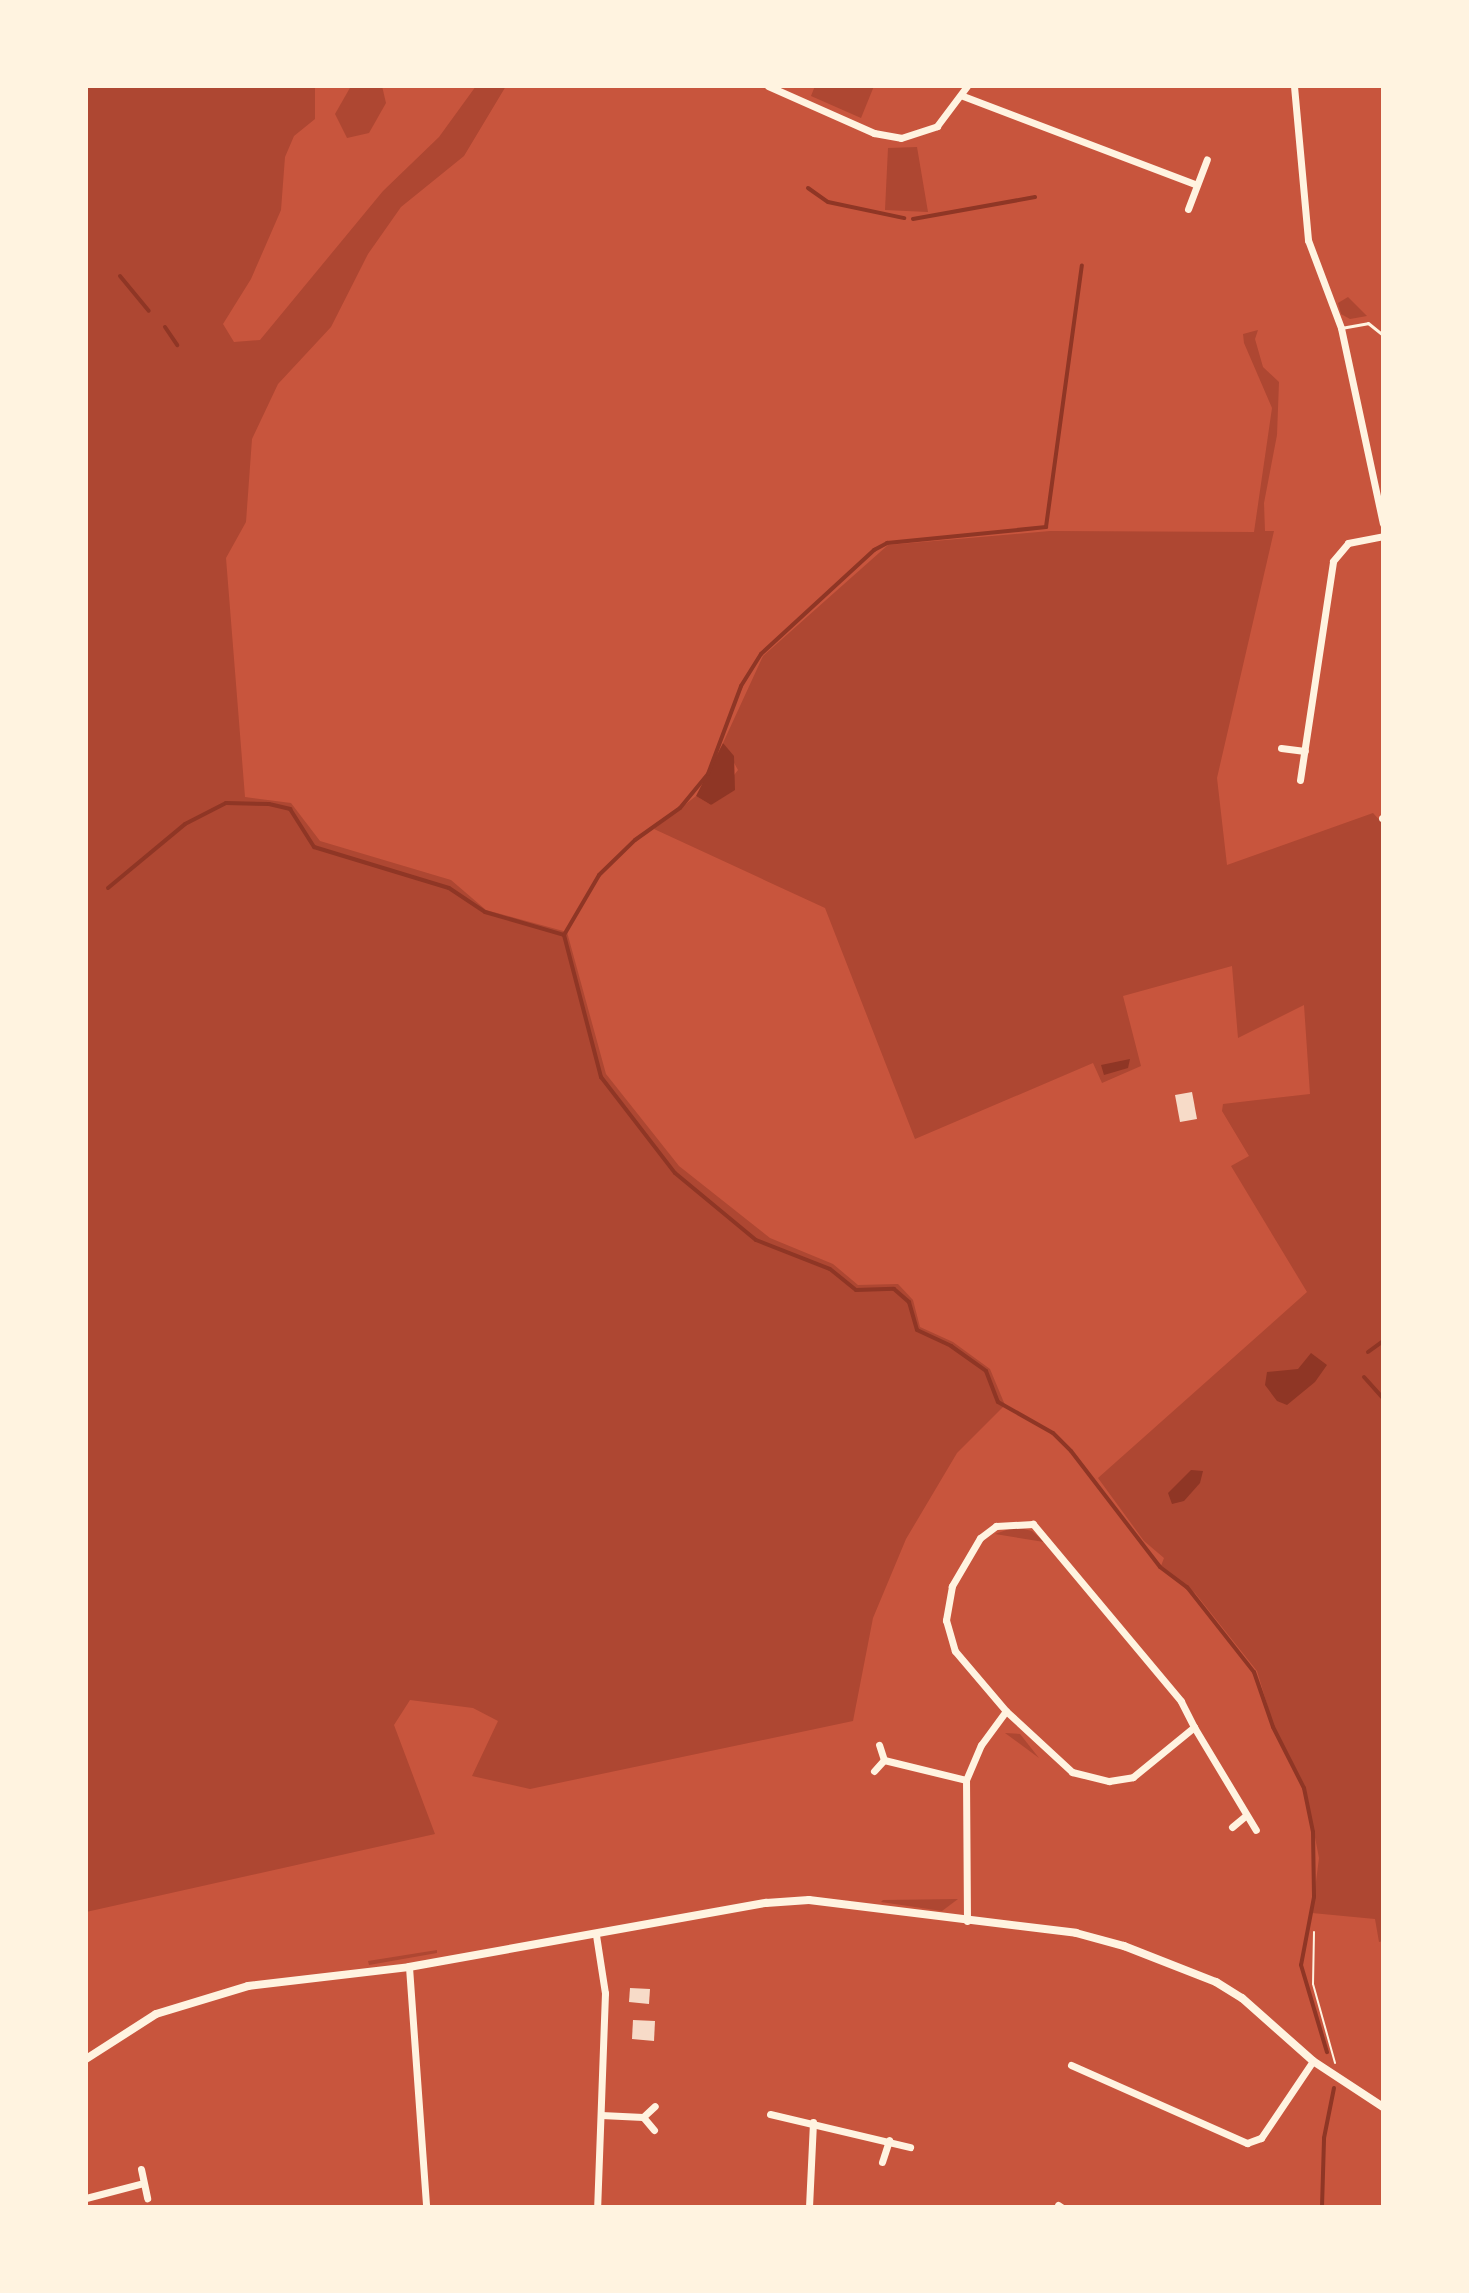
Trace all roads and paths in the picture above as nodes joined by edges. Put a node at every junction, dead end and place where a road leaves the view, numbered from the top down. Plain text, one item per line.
1 (768, 86) edge
2 (967, 86) edge
3 (1294, 86) edge
4 (963, 96) junction
5 (1207, 159) dead end
6 (1197, 185) junction
7 (1188, 209) dead end
8 (1341, 328) junction
9 (1383, 335) edge
10 (1383, 524) edge
11 (1383, 536) edge
12 (1281, 748) dead end
13 (1305, 751) junction
14 (1300, 780) dead end
15 (1006, 1711) junction
16 (1194, 1727) junction
17 (879, 1745) dead end
18 (884, 1760) junction
19 (874, 1771) dead end
20 (966, 1780) junction
21 (1245, 1816) junction
22 (1232, 1827) dead end
23 (1256, 1830) dead end
24 (967, 1921) junction
25 (1314, 1932) dead end
26 (596, 1935) junction
27 (409, 1967) junction
28 (86, 2059) edge
29 (1313, 2061) junction
30 (1071, 2065) dead end
31 (1342, 2083) junction
32 (655, 2106) dead end
33 (1383, 2107) edge
34 (770, 2114) dead end
35 (601, 2115) junction
36 (643, 2117) junction
37 (813, 2122) junction
38 (654, 2130) dead end
39 (889, 2140) junction
40 (910, 2147) dead end
41 (882, 2162) dead end
42 (141, 2169) dead end
43 (143, 2183) junction
44 (86, 2198) edge
45 (147, 2198) dead end
46 (426, 2207) edge
47 (597, 2207) edge
48 (809, 2207) edge

1 - 4 street
2 - 4 street
3 - 8 street
4 - 6 street
5 - 6 street
6 - 7 street
8 - 9 lane
8 - 10 street
11 - 13 street
12 - 13 street
13 - 14 street
15 - 16 street
15 - 16 street
15 - 20 street
16 - 21 street
17 - 18 street
18 - 19 street
18 - 20 street
20 - 24 street
21 - 22 street
21 - 23 street
24 - 26 street
24 - 29 street
25 - 31 path
26 - 27 street
26 - 35 street
27 - 28 street
27 - 46 street
29 - 30 street
29 - 31 street
31 - 33 street
32 - 36 street
34 - 37 street
35 - 36 street
35 - 47 street
36 - 38 street
37 - 39 street
37 - 48 street
39 - 40 street
39 - 41 street
42 - 43 street
43 - 44 street
43 - 45 street

